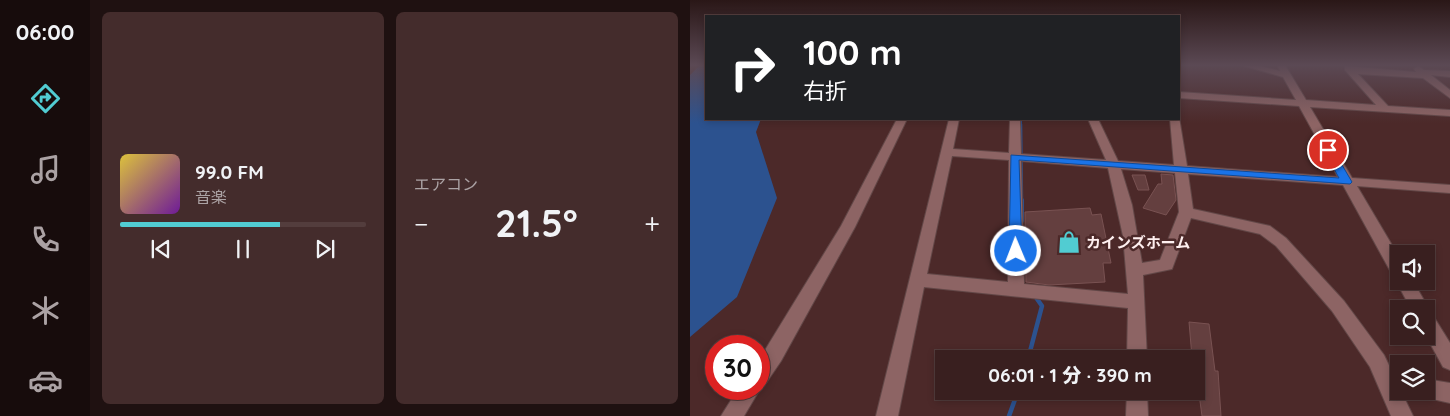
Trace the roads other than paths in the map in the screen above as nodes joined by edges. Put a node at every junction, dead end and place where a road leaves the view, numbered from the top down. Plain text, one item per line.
1 (1291, 84) edge
2 (1363, 84) edge
3 (1436, 84) edge
4 (1180, 95) edge
5 (1450, 96) edge
6 (1301, 102) junction
7 (1384, 108) junction
8 (1450, 112) edge
9 (902, 120) edge
10 (954, 120) edge
11 (1015, 120) edge
12 (1093, 120) edge
13 (1175, 120) edge
14 (947, 152) junction
15 (1014, 157) junction
16 (1114, 164) junction
17 (1182, 168) junction
18 (1347, 182) junction
19 (1450, 190) edge
20 (1186, 212) junction
21 (1390, 256) edge
22 (1136, 270) junction
23 (918, 280) junction
24 (1016, 289) junction
25 (1138, 302) junction
26 (1435, 335) edge
27 (1137, 350) edge
28 (770, 358) edge
29 (1450, 361) edge
30 (1390, 380) edge
31 (1435, 390) edge
32 (1450, 393) edge
33 (743, 400) edge
34 (1137, 400) edge
35 (1398, 400) edge
36 (732, 416) edge
37 (887, 416) edge
38 (1137, 416) edge
39 (1402, 416) edge

1 - 6 street
2 - 7 street
3 - 5 street
4 - 6 street
6 - 7 street
6 - 18 street
7 - 8 street
9 - 28 street
10 - 14 street
11 - 15 street
12 - 16 street
13 - 17 street
14 - 15 street
14 - 23 street
15 - 16 street
15 - 24 street
16 - 17 street
16 - 22 street
17 - 18 street
17 - 20 street
18 - 19 street
18 - 21 street
20 - 22 street
20 - 30 street
22 - 25 street
23 - 24 street
23 - 37 street
24 - 25 street
25 - 27 street
26 - 29 street
31 - 32 street
33 - 36 street
34 - 38 street
35 - 39 street

